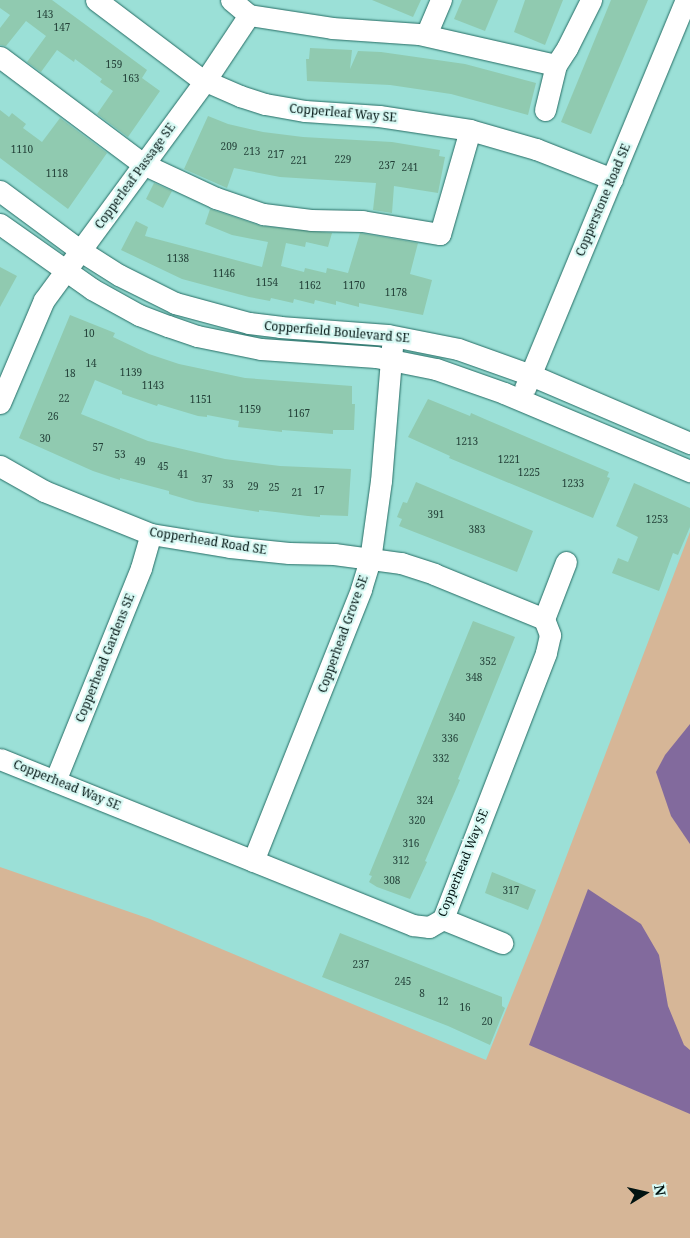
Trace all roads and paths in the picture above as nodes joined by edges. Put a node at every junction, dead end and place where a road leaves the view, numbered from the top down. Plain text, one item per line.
1 (96, 0) edge
2 (231, 0) edge
3 (441, 0) edge
4 (591, 0) edge
5 (686, 0) edge
6 (249, 15) junction
7 (426, 35) junction
8 (0, 58) edge
9 (556, 66) junction
10 (205, 81) junction
11 (545, 110) dead end
12 (470, 130) junction
13 (143, 164) junction
14 (612, 179) junction
15 (0, 191) edge
16 (0, 224) edge
17 (81, 251) junction
18 (65, 271) junction
19 (393, 336) junction
20 (391, 359) junction
21 (530, 375) junction
22 (520, 400) junction
23 (0, 403) edge
24 (690, 443) edge
25 (0, 466) edge
26 (690, 471) edge
27 (151, 534) junction
28 (370, 560) junction
29 (566, 562) dead end
30 (544, 619) junction
31 (0, 759) edge
32 (55, 781) junction
33 (253, 860) junction
34 (442, 919) junction
35 (502, 943) dead end

1 - 10 street, Copperleaf Way SE
2 - 6 street
3 - 7 street
4 - 9 street
5 - 14 street, Copperstone Road SE
6 - 7 street
6 - 10 street, Copperleaf Passage SE
7 - 9 street
8 - 13 street
9 - 11 street
10 - 12 street, Copperleaf Way SE
10 - 13 street, Copperleaf Passage SE
12 - 13 street
12 - 14 street, Copperleaf Way SE
13 - 17 street, Copperleaf Passage SE
14 - 21 street, Copperstone Road SE
15 - 17 street, Copperfield Boulevard SE
16 - 18 street, Copperfield Boulevard SE
17 - 18 street, Copperleaf Passage SE
17 - 19 street, Copperfield Boulevard SE
18 - 20 street, Copperfield Boulevard SE
18 - 23 street
19 - 20 street, Copperhead Grove SE
19 - 21 street, Copperfield Boulevard SE
20 - 22 street, Copperfield Boulevard SE
20 - 28 street, Copperhead Grove SE
21 - 22 street, Copperstone Road SE
21 - 24 street, Copperfield Boulevard SE
22 - 26 street, Copperfield Boulevard SE
25 - 27 street, Copperhead Road SE
27 - 28 street, Copperhead Road SE
27 - 32 street, Copperhead Gardens SE
28 - 30 street
28 - 33 street, Copperhead Grove SE
29 - 30 street
30 - 34 street, Copperhead Way SE
31 - 32 street, Copperhead Way SE
32 - 33 street, Copperhead Way SE
33 - 34 street, Copperhead Way SE
34 - 35 street

